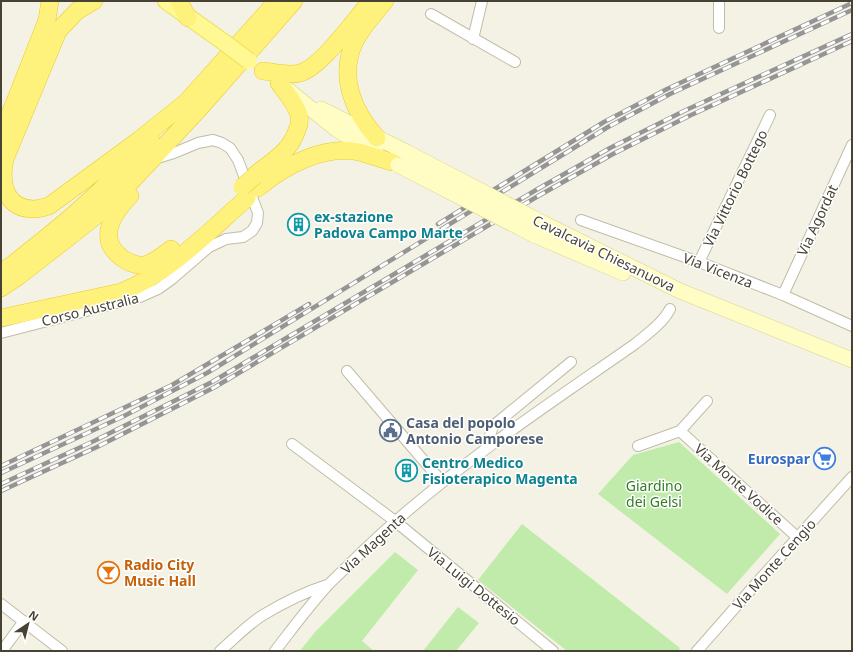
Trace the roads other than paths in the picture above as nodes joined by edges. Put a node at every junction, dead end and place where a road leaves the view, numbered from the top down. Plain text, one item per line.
1 (50, 1) edge
2 (94, 1) edge
3 (166, 1) edge
4 (178, 1) edge
5 (294, 1) edge
6 (372, 1) edge
7 (385, 1) edge
8 (482, 1) edge
9 (720, 1) edge
10 (273, 4) edge
11 (431, 14) dead end
12 (188, 18) junction
13 (719, 28) dead end
14 (473, 38) junction
15 (515, 62) dead end
16 (256, 66) junction
17 (279, 83) junction
18 (294, 95) junction
19 (189, 100) junction
20 (770, 115) dead end
21 (1, 137) edge
22 (377, 138) junction
23 (852, 145) edge
24 (152, 159) junction
25 (395, 164) junction
26 (250, 187) junction
27 (581, 220) dead end
28 (539, 229) junction
29 (699, 262) junction
30 (1, 273) edge
31 (1, 288) edge
32 (783, 295) junction
33 (670, 309) dead end
34 (1, 318) edge
35 (852, 326) edge
36 (1, 333) edge
37 (852, 360) edge
38 (571, 362) dead end
39 (347, 371) dead end
40 (707, 402) dead end
41 (680, 431) junction
42 (292, 444) dead end
43 (638, 446) dead end
44 (486, 449) junction
45 (852, 477) edge
46 (442, 482) junction
47 (395, 521) junction
48 (797, 538) junction
49 (329, 584) junction
50 (1, 604) edge
51 (24, 621) junction
52 (2, 651) edge
53 (62, 651) edge
54 (220, 651) edge
55 (275, 651) edge
56 (553, 651) edge
57 (698, 651) edge

1 - 21 highway
2 - 19 highway
3 - 12 main road, Cavalcavia Chiesanuova
4 - 12 highway
5 - 24 highway
6 - 16 highway
7 - 22 highway
8 - 14 street
9 - 13 street
10 - 19 highway
11 - 14 street
12 - 16 main road, Cavalcavia Chiesanuova, bridge
14 - 15 street
16 - 17 main road, Cavalcavia Chiesanuova
17 - 18 main road, Cavalcavia Chiesanuova
17 - 26 highway
18 - 22 main road, Cavalcavia Chiesanuova
18 - 25 main road, Cavalcavia Chiesanuova
19 - 30 highway
20 - 29 street, Via Vittorio Bottego
22 - 28 main road, Cavalcavia Chiesanuova, bridge
23 - 32 street, Via Agordat
24 - 26 highway
24 - 31 highway
24 - 36 street, Corso Australia
25 - 26 highway
25 - 28 main road, Cavalcavia Chiesanuova, bridge
26 - 34 highway
27 - 29 street, Via Vicenza
28 - 37 main road, Cavalcavia Chiesanuova
29 - 32 street, Via Vicenza
32 - 35 street, Via Vicenza
33 - 44 street, Via Magenta
38 - 44 street
39 - 46 street
40 - 41 street
41 - 43 street
41 - 48 street, Via Monte Vodice
42 - 47 street, Via Luigi Dottesio
44 - 46 street, Via Magenta
45 - 48 street, Via Monte Cengio
46 - 47 street, Via Magenta
47 - 49 street, Via Magenta
47 - 56 street, Via Luigi Dottesio
48 - 57 street, Via Monte Cengio
49 - 54 street
49 - 55 street, Via Magenta
50 - 51 street
51 - 52 street
51 - 53 street

